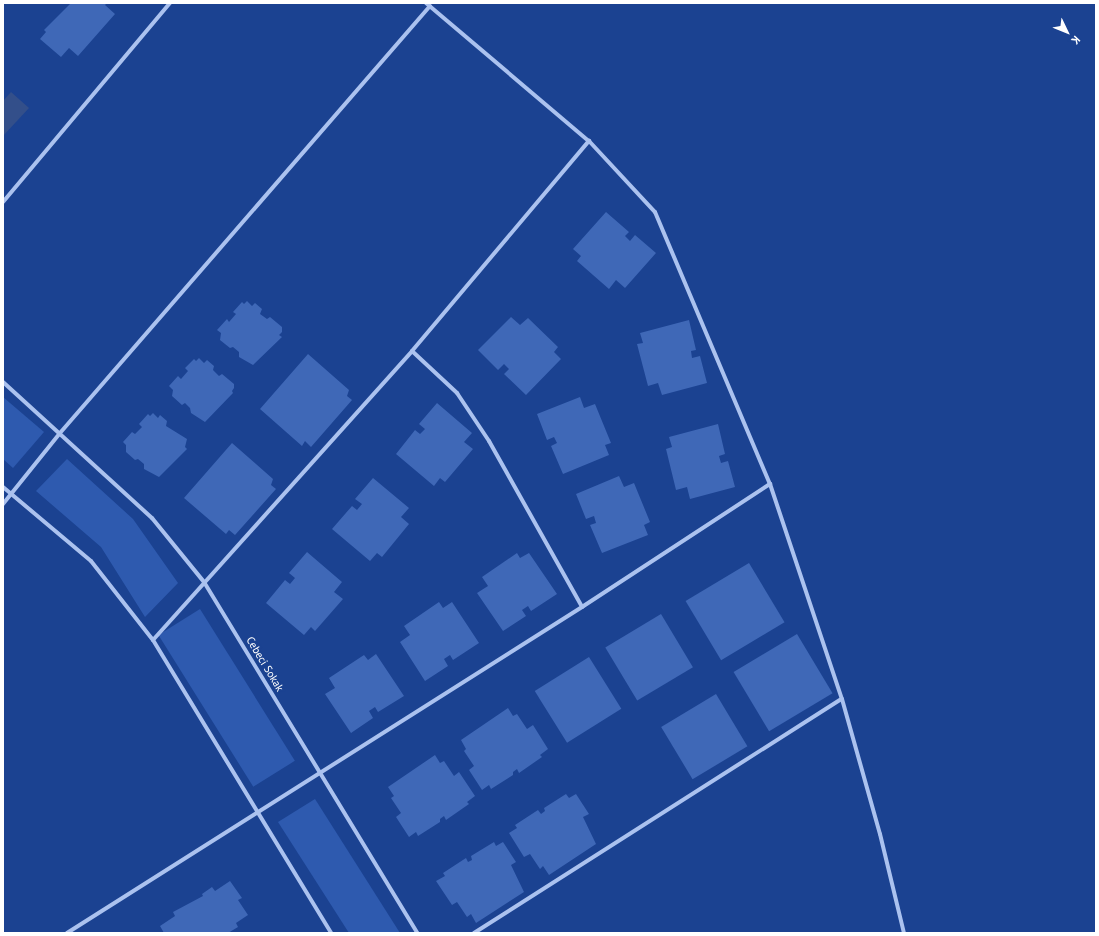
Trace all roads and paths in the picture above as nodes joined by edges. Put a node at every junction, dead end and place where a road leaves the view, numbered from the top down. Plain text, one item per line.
1 (170, 3) edge
2 (428, 5) edge
3 (590, 141) junction
4 (3, 202) edge
5 (412, 351) junction
6 (3, 382) edge
7 (60, 433) junction
8 (770, 484) junction
9 (3, 487) edge
10 (12, 494) junction
11 (3, 504) edge
12 (204, 582) junction
13 (582, 607) junction
14 (153, 640) junction
15 (842, 699) junction
16 (319, 771) junction
17 (255, 812) junction
18 (67, 933) edge
19 (331, 933) edge
20 (417, 933) edge
21 (474, 933) edge
22 (904, 933) edge

1 - 4 street
2 - 3 street
2 - 7 street
3 - 5 street
3 - 8 street
5 - 12 street
5 - 13 street
6 - 7 street, Cebeci Sokak
7 - 10 street
7 - 12 street, Cebeci Sokak
8 - 13 street
8 - 15 street
9 - 10 street
10 - 11 street
10 - 14 street
12 - 14 street
12 - 16 street, Cebeci Sokak
13 - 16 street
14 - 17 street
15 - 21 street
15 - 22 street
16 - 17 street
16 - 20 street, Cebeci Sokak
17 - 18 street
17 - 19 street

